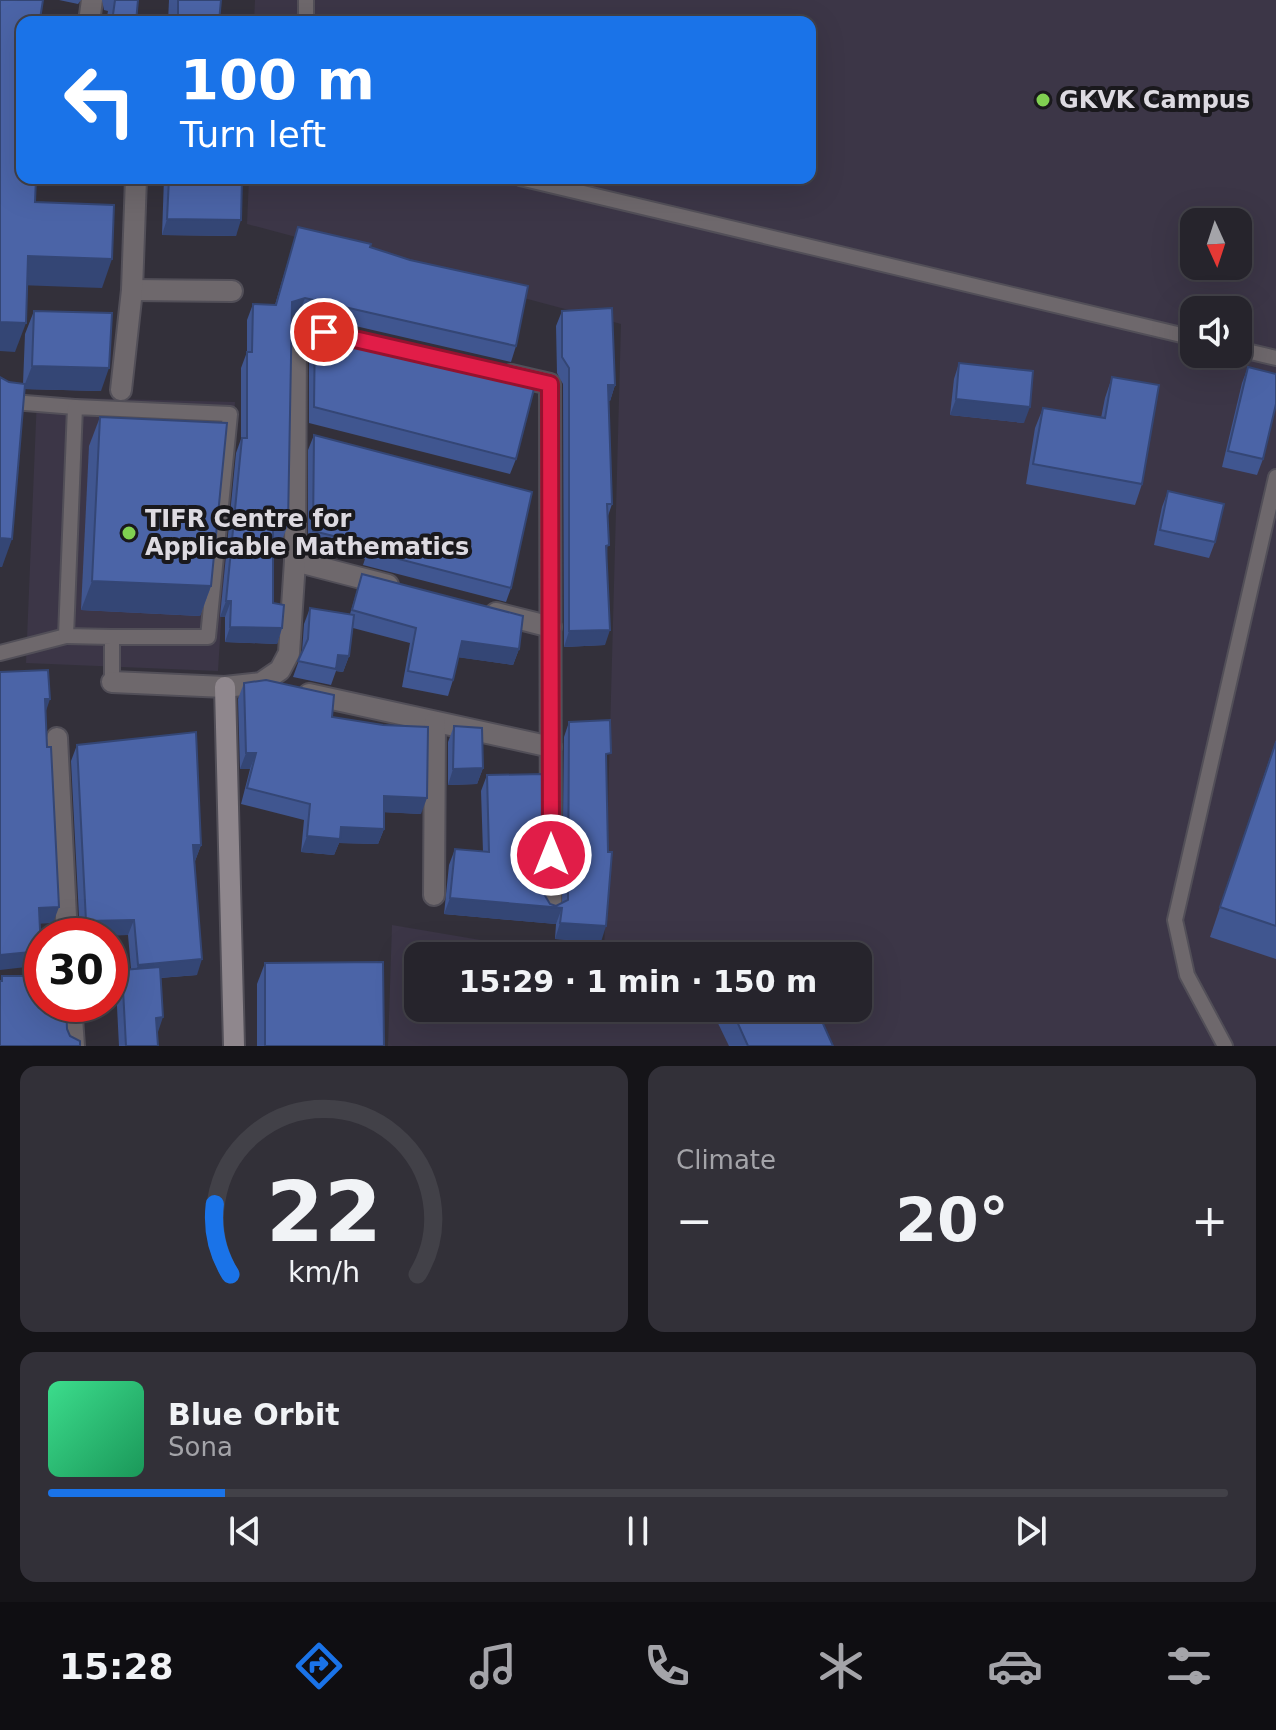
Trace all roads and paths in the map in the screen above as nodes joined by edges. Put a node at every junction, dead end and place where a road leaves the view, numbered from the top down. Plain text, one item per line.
1 (136, 184) edge
2 (545, 184) edge
3 (132, 290) junction
4 (232, 291) dead end
5 (1180, 335) edge
6 (356, 339) edge
7 (1252, 352) edge
8 (1276, 358) edge
9 (490, 371) edge
10 (121, 390) dead end
11 (0, 401) edge
12 (75, 407) junction
13 (1276, 477) edge
14 (295, 561) junction
15 (415, 592) edge
16 (476, 608) edge
17 (551, 627) junction
18 (66, 636) junction
19 (112, 637) junction
20 (0, 653) edge
21 (112, 682) joint
22 (261, 683) junction
23 (225, 687) junction
24 (435, 722) junction
25 (57, 738) dead end
26 (551, 747) junction
27 (434, 895) dead end
28 (551, 909) edge
29 (66, 918) edge
30 (72, 1022) edge
31 (74, 1046) edge
32 (234, 1046) edge
33 (1225, 1046) edge

1 - 3 street
2 - 5 lane
3 - 4 street
3 - 10 street
6 - 14 street
7 - 8 lane
9 - 17 street
11 - 12 lane
12 - 18 lane
12 - 19 lane
13 - 33 lane
14 - 15 street
14 - 22 street
16 - 17 street
17 - 26 street
18 - 19 lane
18 - 20 lane
19 - 21 lane
21 - 23 street
22 - 23 street
22 - 24 street
23 - 32 street
24 - 26 street
24 - 27 street
25 - 29 street
26 - 28 street
30 - 31 street

